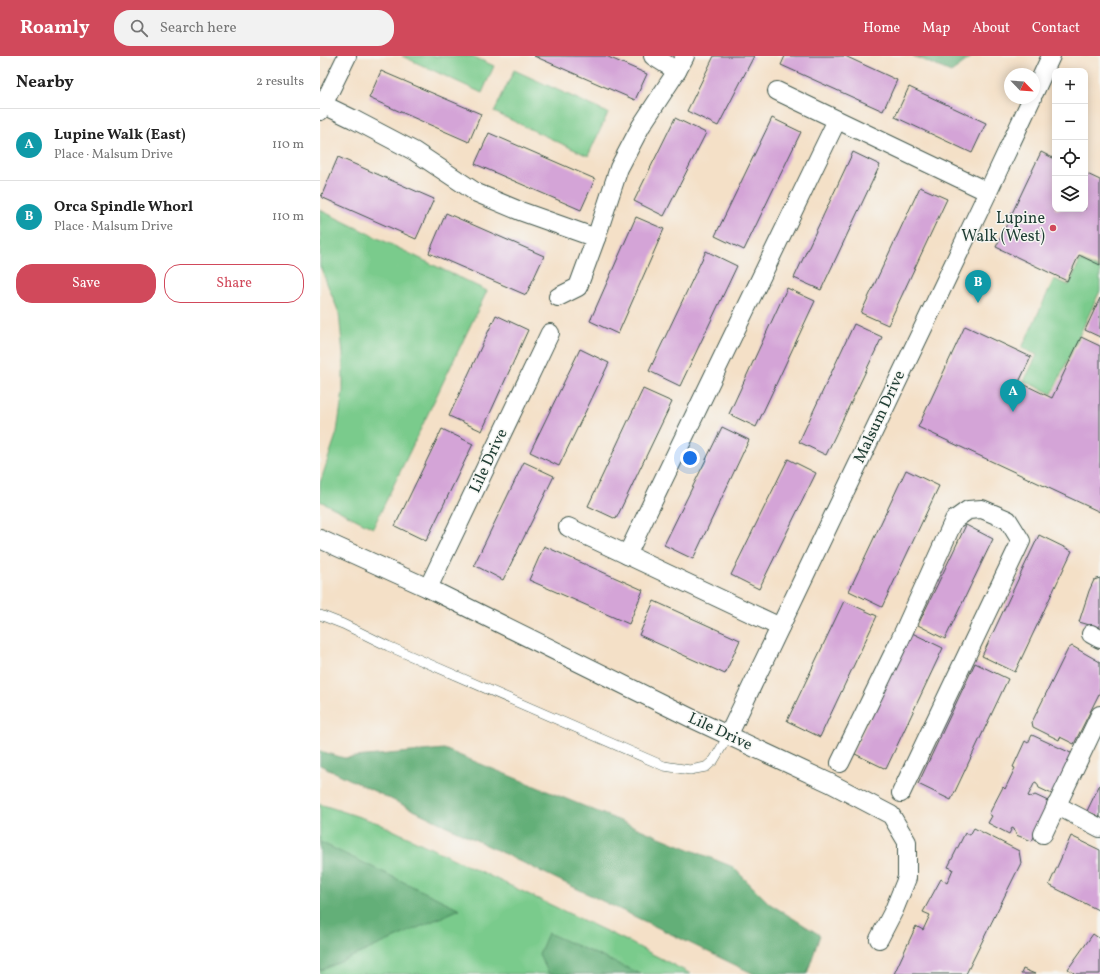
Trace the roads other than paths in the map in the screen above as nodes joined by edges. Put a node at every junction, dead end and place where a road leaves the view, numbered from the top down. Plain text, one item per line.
1 (347, 56) edge
2 (653, 56) edge
3 (1051, 56) edge
4 (681, 63) edge
5 (1040, 80) edge
6 (777, 91) dead end
7 (1029, 104) edge
8 (321, 106) edge
9 (837, 120) junction
10 (988, 192) junction
11 (596, 238) junction
12 (558, 297) dead end
13 (550, 333) dead end
14 (568, 527) dead end
15 (320, 539) edge
16 (627, 555) junction
17 (428, 588) junction
18 (320, 615) edge
19 (780, 627) junction
20 (1100, 715) edge
21 (728, 736) junction
22 (840, 763) dead end
23 (901, 793) dead end
24 (1056, 805) junction
25 (1100, 828) edge
26 (1043, 834) dead end
27 (879, 939) dead end

1 - 8 street
2 - 4 street
3 - 5 street
4 - 11 street
6 - 9 street
7 - 10 street, Malsum Drive
8 - 11 street
9 - 10 street
9 - 16 street
10 - 19 street, Malsum Drive
11 - 12 street
13 - 17 street, Lile Drive
14 - 16 street
15 - 17 street, Lile Drive
16 - 19 street
17 - 21 street, Lile Drive
18 - 21 lane
19 - 21 street, Malsum Drive
20 - 24 street
21 - 27 street, Lile Drive
22 - 23 street
24 - 25 street
24 - 26 street

